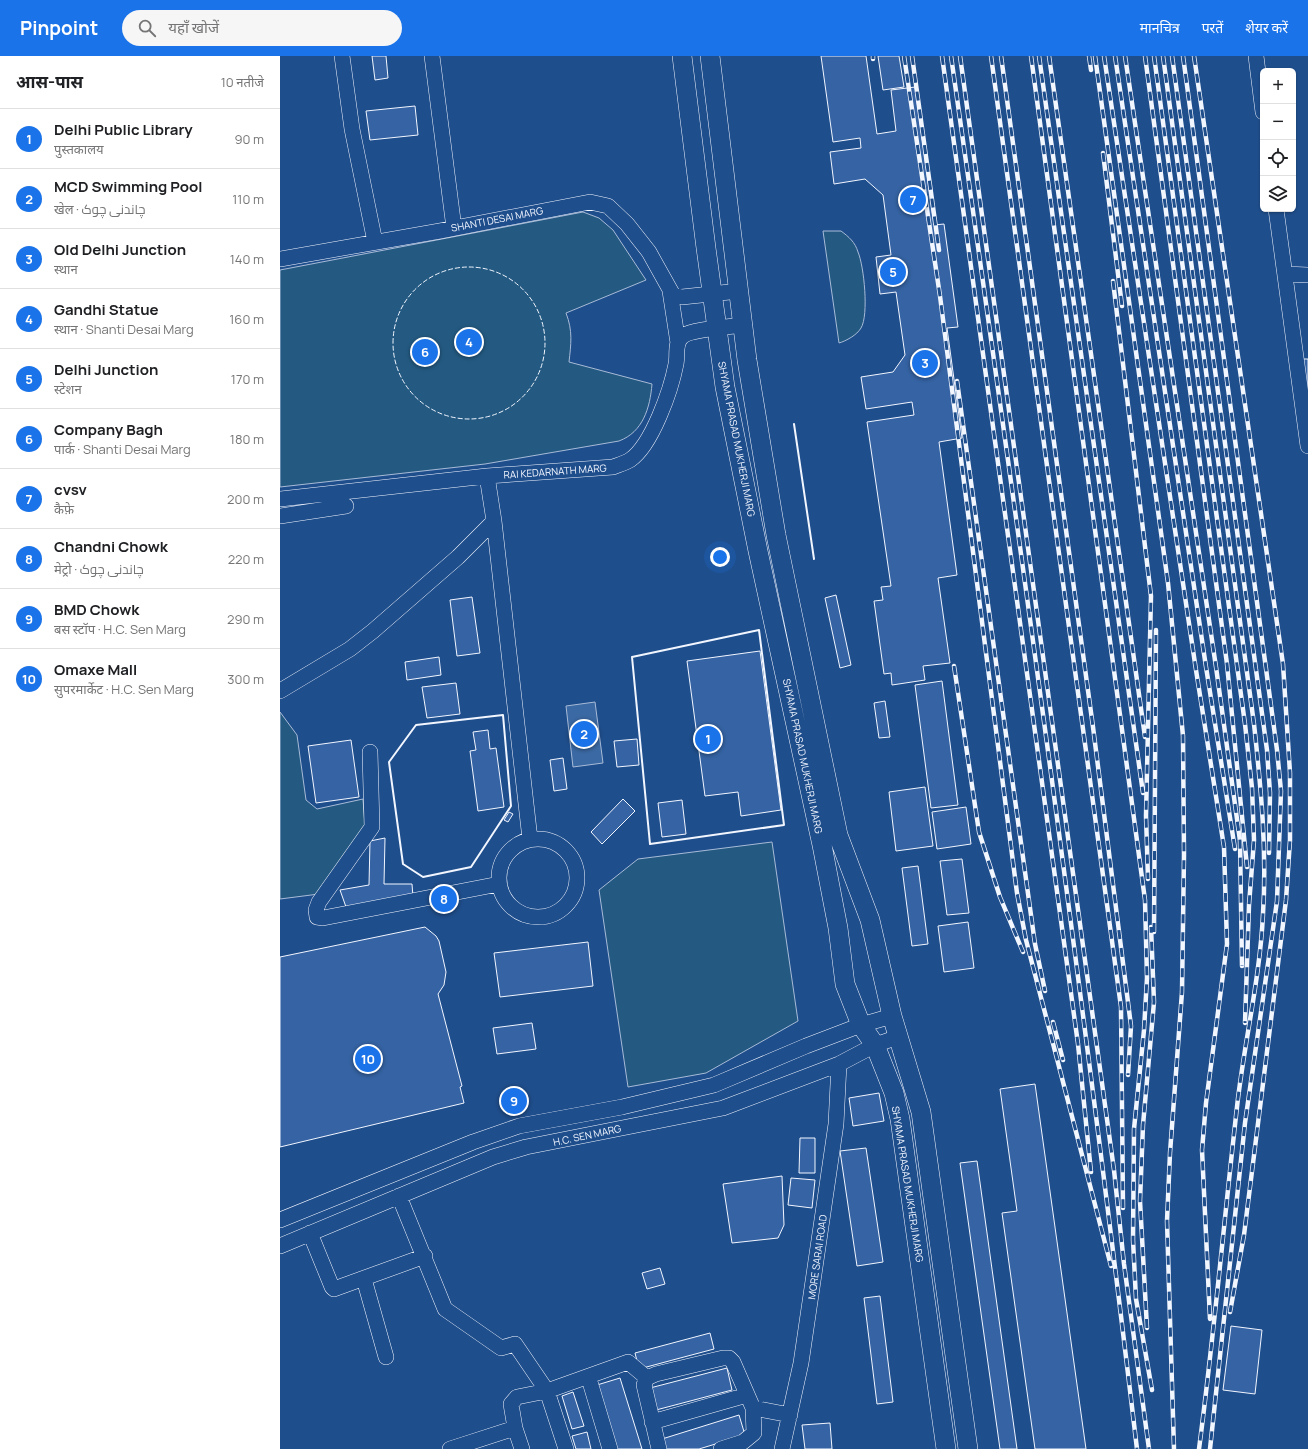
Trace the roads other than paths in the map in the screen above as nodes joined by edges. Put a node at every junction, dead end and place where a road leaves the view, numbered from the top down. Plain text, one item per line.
1 (342, 56) edge
2 (432, 56) edge
3 (682, 56) edge
4 (710, 56) edge
5 (1256, 56) edge
6 (1262, 104) edge
7 (1276, 212) edge
8 (454, 228) junction
9 (375, 242) junction
10 (280, 259) edge
11 (1285, 274) junction
12 (1308, 275) edge
13 (670, 291) junction
14 (739, 291) junction
15 (713, 293) junction
16 (743, 325) junction
17 (718, 328) junction
18 (678, 343) junction
19 (1308, 446) edge
20 (487, 476) junction
21 (280, 499) edge
22 (346, 506) dead end
23 (280, 516) edge
24 (494, 521) junction
25 (280, 691) edge
26 (370, 752) dead end
27 (530, 839) junction
28 (499, 884) junction
29 (892, 1016) junction
30 (861, 1025) junction
31 (898, 1037) junction
32 (875, 1045) junction
33 (838, 1064) junction
34 (399, 1196) junction
35 (322, 1203) junction
36 (280, 1220) edge
37 (330, 1224) junction
38 (310, 1233) junction
39 (280, 1246) edge
40 (425, 1256) junction
41 (364, 1280) junction
42 (386, 1357) dead end
43 (647, 1378) junction
44 (590, 1382) dead end
45 (547, 1391) junction
46 (750, 1402) junction
47 (790, 1415) junction
48 (652, 1422) junction
49 (515, 1428) junction
50 (450, 1449) edge
51 (522, 1449) edge
52 (566, 1449) edge
53 (610, 1449) edge
54 (659, 1449) edge
55 (721, 1449) edge
56 (782, 1449) edge
57 (946, 1449) edge
58 (968, 1449) edge

1 - 9 street
2 - 8 street
3 - 15 main road, SHYAMA PRASAD MUKHERJI MARG
4 - 14 main road, SHYAMA PRASAD MUKHERJI MARG
5 - 6 street
7 - 11 street
8 - 9 street, SHANTI DESAI MARG
8 - 13 street, SHANTI DESAI MARG
9 - 10 street, SHANTI DESAI MARG
11 - 12 street
11 - 19 street
13 - 15 street
13 - 18 street, SHANTI DESAI MARG
14 - 15 street
14 - 16 main road, SHYAMA PRASAD MUKHERJI MARG
15 - 17 main road, SHYAMA PRASAD MUKHERJI MARG
16 - 17 street
16 - 29 main road, SHYAMA PRASAD MUKHERJI MARG
17 - 18 street
17 - 30 main road, SHYAMA PRASAD MUKHERJI MARG
18 - 20 street, RAI KEDARNATH MARG
20 - 21 street, RAI KEDARNATH MARG
20 - 24 street
22 - 23 street
24 - 25 street
24 - 27 street
26 - 28 street
27 - 28 street
27 - 28 street
29 - 30 street, H.C. SEN MARG
29 - 31 main road, SHYAMA PRASAD MUKHERJI MARG
30 - 32 main road, SHYAMA PRASAD MUKHERJI MARG
30 - 35 street, H.C. SEN MARG
31 - 32 street, H.C. SEN MARG
31 - 58 main road, SHYAMA PRASAD MUKHERJI MARG
32 - 33 street, H.C. SEN MARG
32 - 57 main road, SHYAMA PRASAD MUKHERJI MARG
33 - 34 street, H.C. SEN MARG
33 - 47 street, MORE SARAI ROAD
34 - 37 street, H.C. SEN MARG
34 - 40 street
35 - 36 street, H.C. SEN MARG
35 - 37 street
37 - 38 street, H.C. SEN MARG
38 - 39 street, H.C. SEN MARG
38 - 41 street
40 - 41 street
40 - 45 street
41 - 42 street
43 - 45 street
43 - 46 street
43 - 48 street
44 - 53 street
45 - 49 street
45 - 52 street
46 - 47 street
46 - 48 street
46 - 55 street
47 - 56 street, MORE SARAI ROAD
48 - 54 street
49 - 50 street
49 - 51 street

